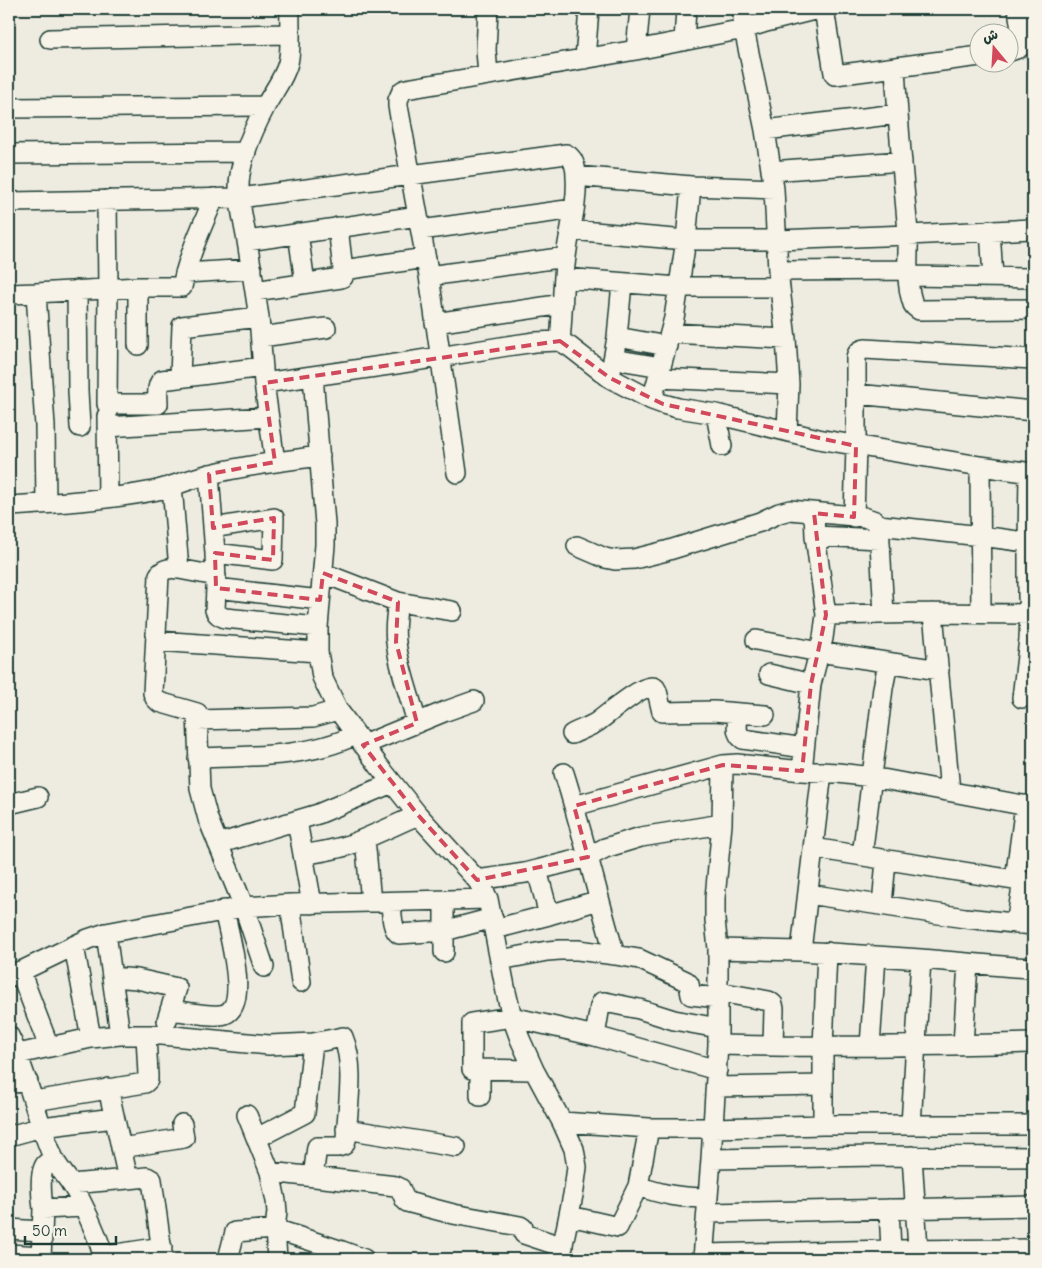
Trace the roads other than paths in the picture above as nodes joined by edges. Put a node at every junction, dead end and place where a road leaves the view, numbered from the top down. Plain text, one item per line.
1 (290, 9) edge
2 (488, 9) edge
3 (589, 9) edge
4 (640, 9) edge
5 (686, 9) edge
6 (743, 9) edge
7 (818, 9) edge
8 (824, 9) edge
9 (1018, 9) edge
10 (1020, 22) edge
11 (1020, 23) edge
12 (744, 29) junction
13 (289, 34) junction
14 (50, 39) dead end
15 (684, 41) junction
16 (1020, 47) edge
17 (636, 50) junction
18 (970, 57) edge
19 (585, 59) junction
20 (894, 68) junction
21 (488, 75) junction
22 (265, 106) junction
23 (9, 108) edge
24 (897, 114) junction
25 (765, 130) junction
26 (246, 152) junction
27 (9, 154) edge
28 (902, 161) junction
29 (771, 171) junction
30 (410, 176) junction
31 (576, 176) junction
32 (691, 186) junction
33 (774, 190) junction
34 (214, 198) junction
35 (240, 198) junction
36 (107, 200) junction
37 (9, 202) edge
38 (574, 209) junction
39 (419, 223) junction
40 (338, 228) junction
41 (1033, 229) edge
42 (571, 230) junction
43 (990, 230) junction
44 (298, 233) junction
45 (908, 236) junction
46 (247, 240) junction
47 (686, 240) junction
48 (777, 240) junction
49 (566, 257) junction
50 (427, 267) junction
51 (252, 269) junction
52 (343, 270) junction
53 (185, 273) junction
54 (908, 273) junction
55 (993, 277) junction
56 (564, 278) junction
57 (1033, 278) edge
58 (779, 279) junction
59 (622, 283) junction
60 (305, 284) junction
61 (138, 287) junction
62 (678, 287) junction
63 (108, 289) junction
64 (77, 290) junction
65 (256, 291) junction
66 (36, 293) junction
67 (9, 294) edge
68 (563, 304) junction
69 (1033, 309) edge
70 (259, 317) junction
71 (435, 323) junction
72 (326, 328) dead end
73 (261, 337) junction
74 (617, 337) junction
75 (669, 339) junction
76 (786, 339) junction
77 (560, 342) junction
78 (138, 345) dead end
79 (440, 357) junction
80 (613, 358) junction
81 (1033, 359) edge
82 (660, 373) junction
83 (264, 375) junction
84 (180, 376) junction
85 (313, 376) junction
86 (610, 378) junction
87 (78, 381) junction
88 (106, 381) junction
89 (789, 384) junction
90 (856, 394) junction
91 (652, 400) junction
92 (107, 404) junction
93 (158, 404) junction
94 (1033, 411) edge
95 (716, 414) junction
96 (268, 416) junction
97 (157, 424) junction
98 (80, 426) dead end
99 (107, 428) junction
100 (787, 432) junction
101 (722, 446) dead end
102 (856, 446) junction
103 (320, 456) junction
104 (275, 462) junction
105 (980, 466) junction
106 (456, 473) dead end
107 (1031, 473) edge
108 (210, 474) junction
109 (172, 486) junction
110 (108, 497) junction
111 (46, 503) junction
112 (9, 506) edge
113 (814, 513) junction
114 (854, 516) junction
115 (213, 528) junction
116 (879, 532) junction
117 (815, 536) junction
118 (981, 536) junction
119 (1031, 543) edge
120 (577, 546) dead end
121 (215, 553) junction
122 (178, 569) junction
123 (323, 573) junction
124 (216, 582) junction
125 (320, 600) junction
126 (398, 602) junction
127 (452, 611) dead end
128 (932, 613) junction
129 (981, 613) junction
130 (884, 614) junction
131 (1031, 614) edge
132 (826, 615) junction
133 (318, 627) junction
134 (756, 640) dead end
135 (1031, 640) edge
136 (156, 641) junction
137 (318, 652) junction
138 (819, 652) junction
139 (888, 663) junction
140 (939, 670) junction
141 (769, 674) dead end
142 (811, 684) junction
143 (1027, 687) edge
144 (474, 701) dead end
145 (338, 710) junction
146 (738, 713) junction
147 (765, 715) dead end
148 (313, 717) junction
149 (197, 720) junction
150 (417, 723) junction
151 (572, 734) dead end
152 (359, 740) junction
153 (323, 747) junction
154 (804, 748) junction
155 (198, 758) junction
156 (722, 765) junction
157 (802, 771) junction
158 (822, 772) junction
159 (564, 773) dead end
160 (872, 777) junction
161 (392, 783) junction
162 (950, 791) junction
163 (38, 797) dead end
164 (9, 804) edge
165 (574, 806) junction
166 (1029, 806) edge
167 (418, 815) junction
168 (297, 821) junction
169 (722, 824) junction
170 (364, 839) junction
171 (218, 844) junction
172 (813, 848) junction
173 (303, 855) junction
174 (862, 856) junction
175 (588, 857) junction
176 (886, 860) junction
177 (536, 870) junction
178 (477, 880) junction
179 (1024, 882) edge
180 (808, 894) junction
181 (488, 899) junction
182 (444, 900) junction
183 (599, 900) junction
184 (371, 902) junction
185 (391, 902) junction
186 (290, 904) junction
187 (312, 904) junction
188 (882, 905) junction
189 (244, 907) junction
190 (224, 910) junction
191 (549, 915) junction
192 (494, 924) junction
193 (1025, 925) edge
194 (444, 931) junction
195 (106, 933) junction
196 (74, 946) junction
197 (718, 949) junction
198 (801, 950) junction
199 (444, 952) dead end
200 (827, 952) junction
201 (615, 955) junction
202 (876, 956) junction
203 (922, 959) junction
204 (500, 960) junction
205 (968, 963) junction
206 (264, 967) dead end
207 (1033, 968) edge
208 (14, 974) edge
209 (113, 977) junction
210 (301, 982) dead end
211 (719, 995) junction
212 (170, 1010) junction
213 (512, 1016) junction
214 (120, 1035) junction
215 (154, 1035) junction
216 (9, 1036) edge
217 (596, 1036) junction
218 (718, 1037) junction
219 (91, 1038) junction
220 (313, 1043) junction
221 (1033, 1043) edge
222 (963, 1045) junction
223 (773, 1046) junction
224 (870, 1046) junction
225 (915, 1046) junction
226 (49, 1047) junction
227 (823, 1047) junction
228 (18, 1054) junction
229 (480, 1069) junction
230 (534, 1070) junction
231 (716, 1078) junction
232 (28, 1082) junction
233 (9, 1083) edge
234 (824, 1085) junction
235 (108, 1088) junction
236 (480, 1096) dead end
237 (34, 1101) junction
238 (247, 1115) dead end
239 (114, 1118) junction
240 (562, 1122) junction
241 (182, 1124) dead end
242 (823, 1125) junction
243 (911, 1125) junction
244 (1033, 1125) edge
245 (42, 1127) junction
246 (650, 1128) junction
247 (713, 1128) junction
248 (346, 1129) junction
249 (9, 1136) edge
250 (257, 1138) junction
251 (456, 1147) dead end
252 (121, 1148) junction
253 (912, 1156) junction
254 (1033, 1157) edge
255 (711, 1159) junction
256 (55, 1162) junction
257 (270, 1172) junction
258 (313, 1177) junction
259 (128, 1179) junction
260 (71, 1184) junction
261 (638, 1186) junction
262 (708, 1205) junction
263 (1033, 1206) edge
264 (83, 1207) junction
265 (43, 1209) junction
266 (889, 1209) junction
267 (915, 1209) junction
268 (570, 1216) junction
269 (9, 1229) edge
270 (275, 1229) junction
271 (41, 1232) junction
272 (1033, 1249) edge
273 (906, 1252) edge
274 (163, 1253) edge
275 (562, 1253) edge
276 (959, 1254) edge
277 (342, 1255) edge
278 (9, 1256) edge
279 (704, 1256) edge
280 (41, 1258) edge
281 (104, 1258) edge
282 (228, 1259) edge
283 (277, 1259) edge
284 (364, 1259) edge

1 - 13 street
2 - 21 street
3 - 19 street
4 - 17 street
5 - 15 street
6 - 12 street
7 - 12 street
8 - 20 street
9 - 10 street
11 - 16 street
12 - 15 street
12 - 25 street
13 - 14 street
13 - 22 street
15 - 17 street
17 - 19 street
18 - 20 street
19 - 21 street
20 - 24 street
21 - 30 street
22 - 23 street
22 - 26 street
24 - 25 street
24 - 28 street
25 - 29 street
26 - 27 street
26 - 35 street
28 - 29 street
28 - 45 street
29 - 33 street
30 - 31 street
30 - 35 street
30 - 39 street
31 - 32 street
31 - 38 street
32 - 33 street
32 - 47 street
33 - 48 street
34 - 35 street
34 - 36 street
34 - 53 street
35 - 46 street
36 - 37 street
36 - 63 street
38 - 39 street
38 - 42 street
39 - 40 street
39 - 50 street
40 - 44 street
40 - 52 street
41 - 43 street
42 - 47 street
42 - 49 street
43 - 45 street
43 - 55 street
44 - 46 street
44 - 60 street
45 - 48 street
45 - 54 street
46 - 51 street
47 - 48 street
47 - 62 street
48 - 58 street
49 - 50 street
49 - 56 street
50 - 52 street
50 - 71 street
51 - 53 street
51 - 65 street
52 - 60 street
53 - 61 street
54 - 55 street
54 - 58 street
54 - 69 street
55 - 57 street
56 - 59 street
56 - 68 street
58 - 62 street
58 - 76 street
59 - 62 street
59 - 74 street
60 - 65 street
61 - 63 street
61 - 78 street
62 - 75 street
63 - 64 street
63 - 88 street
64 - 66 street
64 - 87 street
65 - 70 street
66 - 67 street
66 - 111 street
68 - 71 street
68 - 77 street
70 - 73 street
70 - 84 street
71 - 79 street
72 - 73 street
73 - 83 street
74 - 75 street
74 - 80 street
75 - 76 street
75 - 82 street
76 - 89 street
77 - 79 street
77 - 86 street
79 - 85 street
79 - 106 street
80 - 82 street
80 - 86 street
81 - 90 street
82 - 89 street
82 - 91 street
83 - 84 street
83 - 85 street
83 - 96 street
84 - 93 street
85 - 103 street
86 - 91 street
87 - 88 street
87 - 98 street
88 - 92 street
89 - 100 street
90 - 94 street
90 - 102 street
91 - 95 street
92 - 93 street
92 - 99 street
93 - 97 street
95 - 100 street
95 - 101 street
96 - 97 street
96 - 104 street
97 - 99 street
99 - 110 street
100 - 102 street
102 - 105 street
102 - 114 street
103 - 104 street
103 - 123 street
104 - 108 street
105 - 107 street
105 - 118 street
107 - 119 street
108 - 109 street
108 - 115 street
109 - 110 street
109 - 122 street
110 - 111 street
111 - 112 street
113 - 114 street
113 - 117 street
113 - 120 street
114 - 116 street
115 - 121 street
115 - 121 street
116 - 117 street
116 - 118 street
116 - 130 street
117 - 132 street
118 - 119 street
118 - 129 street
119 - 131 street
121 - 124 street
122 - 124 street
122 - 136 street
123 - 125 street
123 - 126 street
124 - 125 street
124 - 133 street
125 - 133 street
126 - 127 street
126 - 150 street
128 - 129 street
128 - 130 street
128 - 140 street
129 - 131 street
130 - 132 street
131 - 135 street
132 - 138 street
133 - 137 street
134 - 138 street
135 - 143 street
136 - 137 street
136 - 149 street
137 - 145 street
138 - 139 street
138 - 142 street
139 - 140 street
139 - 160 street
140 - 162 street
141 - 142 street
142 - 154 street
144 - 150 street
145 - 148 street
145 - 152 street
146 - 147 street
146 - 151 street
146 - 154 street
148 - 149 street
148 - 153 street
149 - 155 street
150 - 152 street
152 - 153 street
152 - 161 street
153 - 155 street
154 - 157 street
155 - 171 street
156 - 157 street
156 - 165 street
156 - 169 street
157 - 158 street
158 - 160 street
158 - 172 street
159 - 165 street
160 - 162 street
160 - 174 street
161 - 167 street
161 - 168 street
162 - 166 street
163 - 164 street
165 - 175 street
166 - 179 street
167 - 170 street
167 - 178 street
168 - 171 street
168 - 173 street
169 - 175 street
169 - 197 street
170 - 173 street
170 - 184 street
171 - 189 street
172 - 174 street
172 - 180 street
173 - 187 street
174 - 176 street
175 - 177 street
175 - 183 street
176 - 179 street
176 - 188 street
177 - 178 street
177 - 191 street
178 - 181 street
179 - 193 street
180 - 188 street
180 - 198 street
181 - 182 street
181 - 192 street
182 - 185 street
182 - 194 street
183 - 191 street
183 - 201 street
184 - 185 street
184 - 187 street
185 - 194 street
186 - 187 street
186 - 189 street
186 - 210 street
188 - 193 street
189 - 190 street
189 - 206 street
190 - 195 street
190 - 212 street
191 - 192 street
192 - 194 street
192 - 204 street
194 - 199 street
195 - 196 street
195 - 209 street
196 - 208 street
196 - 219 street
197 - 198 street
197 - 211 street
198 - 200 street
200 - 202 street
200 - 227 street
201 - 204 street
201 - 211 street
202 - 203 street
202 - 224 street
203 - 205 street
203 - 225 street
204 - 213 street
205 - 207 street
205 - 222 street
208 - 226 street
209 - 212 street
209 - 214 street
211 - 218 street
211 - 223 street
212 - 215 street
213 - 217 street
213 - 229 street
213 - 230 street
214 - 215 street
214 - 219 street
215 - 220 street
215 - 235 street
216 - 228 street
217 - 218 street
217 - 231 street
218 - 223 street
218 - 231 street
219 - 226 street
220 - 248 street
220 - 250 street
221 - 222 street
222 - 225 street
223 - 227 street
224 - 225 street
224 - 227 street
225 - 243 street
226 - 228 street
227 - 234 street
228 - 232 street
229 - 230 street
229 - 236 street
230 - 240 street
231 - 234 street
231 - 247 street
232 - 233 street
232 - 237 street
234 - 242 street
235 - 237 street
235 - 239 street
237 - 245 street
238 - 250 street
239 - 245 street
239 - 252 street
240 - 246 street
240 - 268 street
241 - 252 street
242 - 243 street
242 - 247 street
243 - 244 street
245 - 249 street
245 - 256 street
246 - 247 street
246 - 261 street
247 - 255 street
248 - 251 street
248 - 258 street
250 - 257 street
252 - 259 street
253 - 254 street
253 - 255 street
253 - 267 street
255 - 262 street
256 - 260 street
256 - 265 street
257 - 258 street
257 - 270 street
258 - 275 street
259 - 260 street
259 - 274 street
260 - 264 street
261 - 262 street
261 - 268 street
262 - 266 street
262 - 279 street
263 - 267 street
264 - 265 street
264 - 281 street
265 - 271 street
266 - 267 street
266 - 273 street
267 - 273 street
268 - 275 street
269 - 271 street
270 - 277 street
270 - 282 street
270 - 283 street
271 - 280 street
272 - 276 street
273 - 276 street
273 - 279 street
274 - 281 street
277 - 284 street
278 - 280 street

